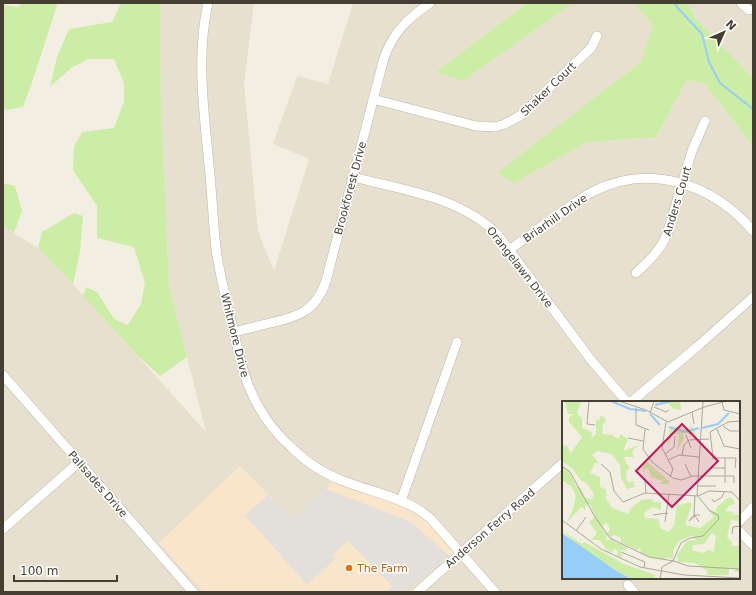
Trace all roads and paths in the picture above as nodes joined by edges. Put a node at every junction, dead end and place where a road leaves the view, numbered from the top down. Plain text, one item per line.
1 (208, 3) edge
2 (430, 3) edge
3 (741, 3) edge
4 (748, 10) dead end
5 (597, 36) dead end
6 (373, 99) junction
7 (705, 121) dead end
8 (353, 177) junction
9 (682, 183) junction
10 (753, 231) edge
11 (510, 250) junction
12 (636, 273) dead end
13 (753, 297) edge
14 (234, 332) junction
15 (457, 342) dead end
16 (3, 375) edge
17 (626, 401) edge
18 (632, 401) edge
19 (79, 462) junction
20 (562, 464) edge
21 (401, 501) junction
22 (753, 507) edge
23 (740, 521) edge
24 (3, 528) edge
25 (740, 532) edge
26 (753, 545) edge
27 (461, 553) junction
28 (194, 592) edge
29 (417, 592) edge
30 (495, 592) edge

1 - 14 street, Whitmore Drive
2 - 6 street, Brookforest Drive
3 - 4 street
5 - 6 street, Shaker Court
6 - 8 street, Brookforest Drive
7 - 9 street, Anders Court
8 - 11 street, Orangelawn Drive
8 - 14 street, Brookforest Drive
9 - 10 street, Briarhill Drive
9 - 11 street, Briarhill Drive
9 - 12 street, Anders Court
11 - 17 street, Orangelawn Drive
13 - 18 street
14 - 21 street, Whitmore Drive
15 - 21 street
16 - 19 street, Palisades Drive
19 - 24 street
19 - 28 street, Palisades Drive
20 - 27 street, Anderson Ferry Road
21 - 27 street, Whitmore Drive
22 - 23 street
25 - 26 street
27 - 29 street, Anderson Ferry Road
27 - 30 street, Whitmore Drive

